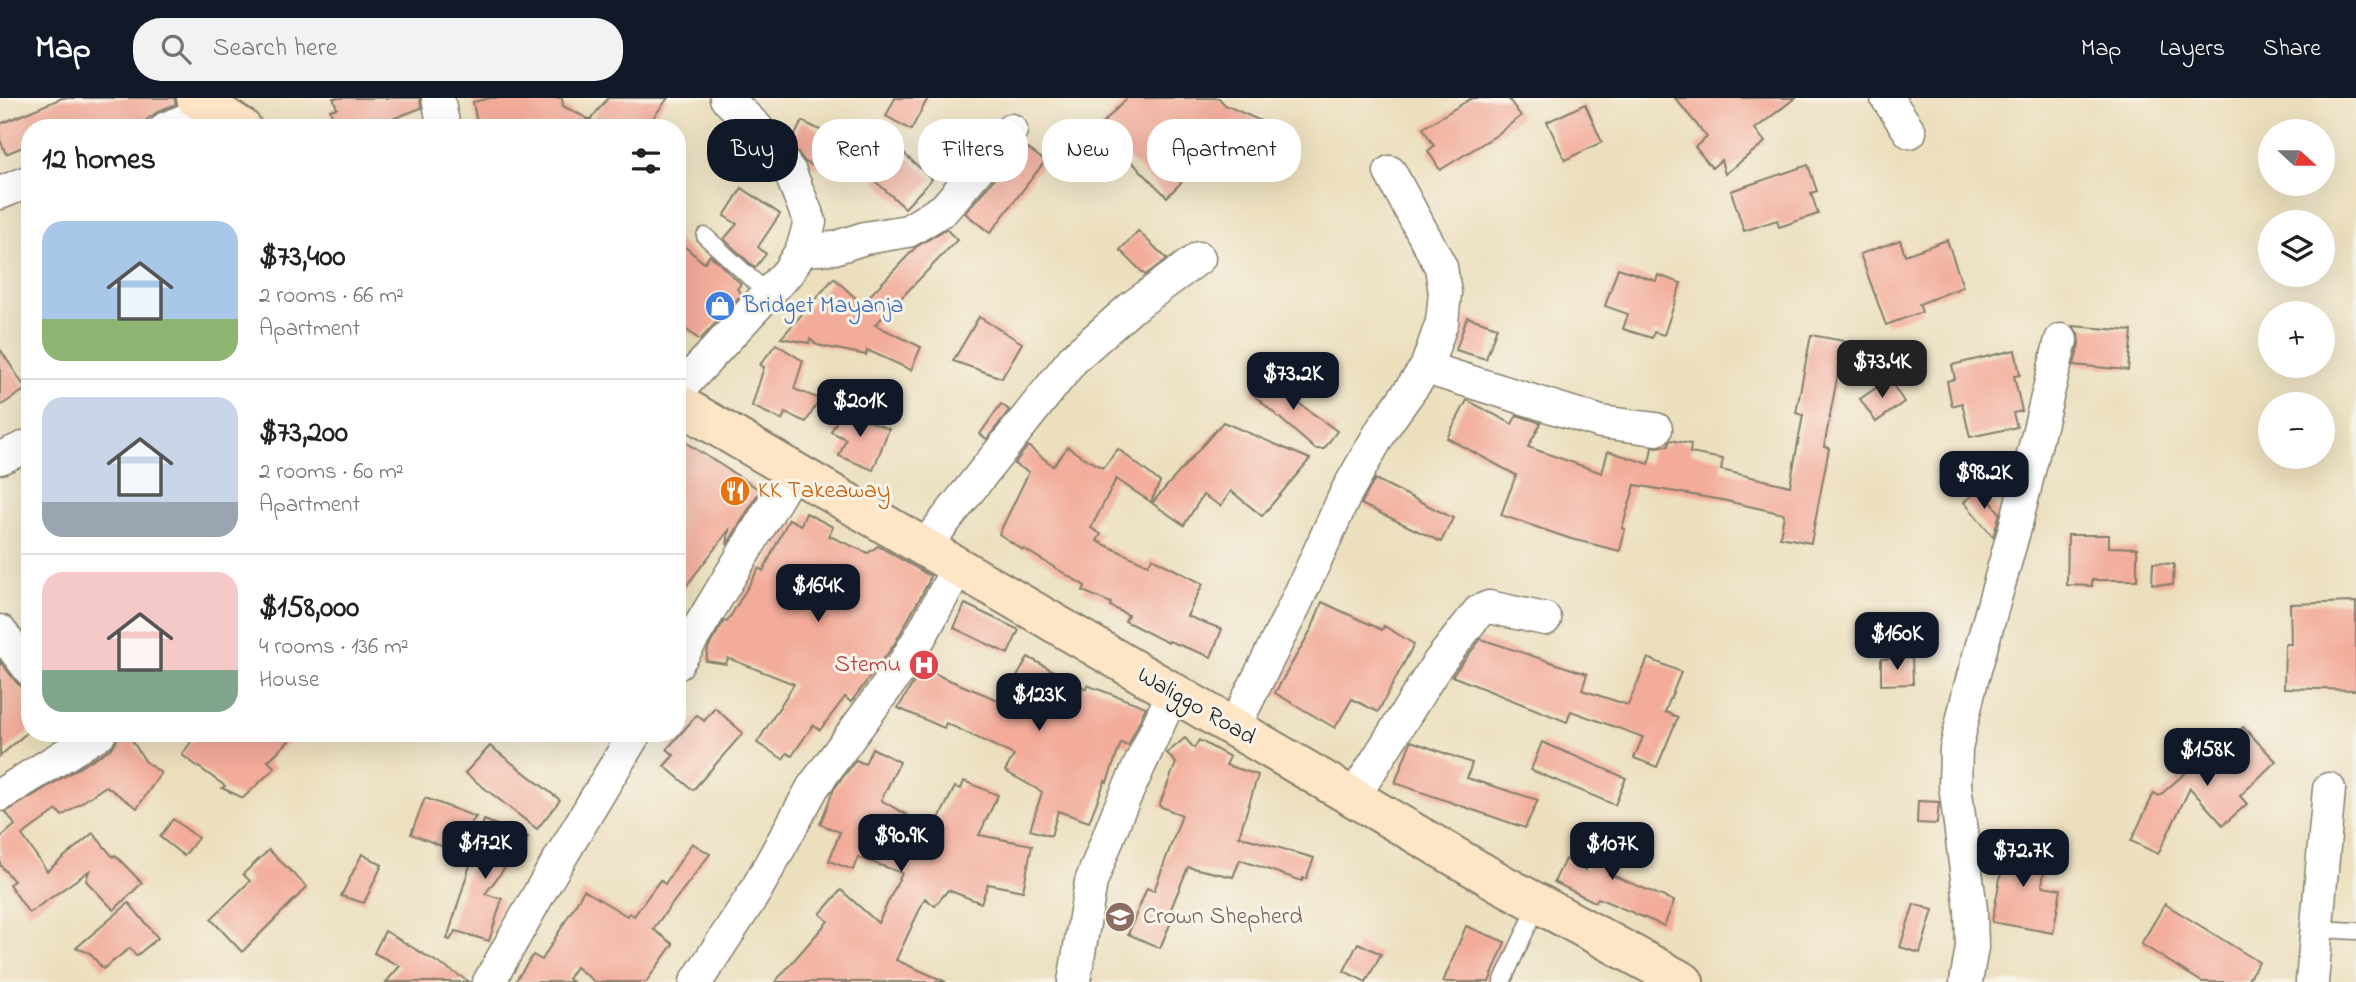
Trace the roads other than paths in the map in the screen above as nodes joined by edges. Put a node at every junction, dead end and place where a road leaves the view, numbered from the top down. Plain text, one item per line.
1 (438, 98) edge
2 (726, 98) edge
3 (1886, 98) edge
4 (217, 112) edge
5 (195, 119) edge
6 (442, 119) edge
7 (1910, 132) dead end
8 (1390, 172) dead end
9 (967, 182) edge
10 (21, 184) edge
11 (0, 192) edge
12 (705, 236) dead end
13 (802, 250) junction
14 (1199, 258) dead end
15 (768, 294) junction
16 (2061, 340) dead end
17 (1426, 368) junction
18 (686, 381) edge
19 (686, 407) edge
20 (1656, 429) dead end
21 (21, 449) edge
22 (0, 458) edge
23 (793, 471) junction
24 (924, 547) junction
25 (958, 567) junction
26 (1545, 619) dead end
27 (0, 631) edge
28 (686, 649) edge
29 (21, 658) edge
30 (1173, 693) junction
31 (1233, 729) junction
32 (84, 742) edge
33 (630, 742) edge
34 (2329, 789) dead end
35 (0, 795) edge
36 (1353, 798) junction
37 (1538, 904) junction
38 (2318, 929) junction
39 (2356, 930) edge
40 (489, 982) edge
41 (696, 982) edge
42 (1074, 982) edge
43 (1502, 982) edge
44 (1684, 982) edge
45 (1966, 982) edge
46 (2312, 982) edge

1 - 6 street
2 - 13 street
3 - 7 street
4 - 5 street
8 - 17 street
9 - 13 street
10 - 11 street
12 - 15 lane
13 - 15 street
14 - 24 street
15 - 18 street
16 - 45 street
17 - 20 street
17 - 31 street
19 - 23 street, Waliggo Road
21 - 22 street
23 - 24 street, Waliggo Road
23 - 28 street
24 - 25 street, Waliggo Road
25 - 30 street, Waliggo Road
25 - 41 street
26 - 36 street
27 - 29 street
30 - 31 street, Waliggo Road
30 - 42 street
31 - 36 street, Waliggo Road
32 - 35 street
33 - 40 street
34 - 38 street
36 - 37 street, Waliggo Road
37 - 43 lane
37 - 44 street, Waliggo Road
38 - 39 lane
38 - 46 street

